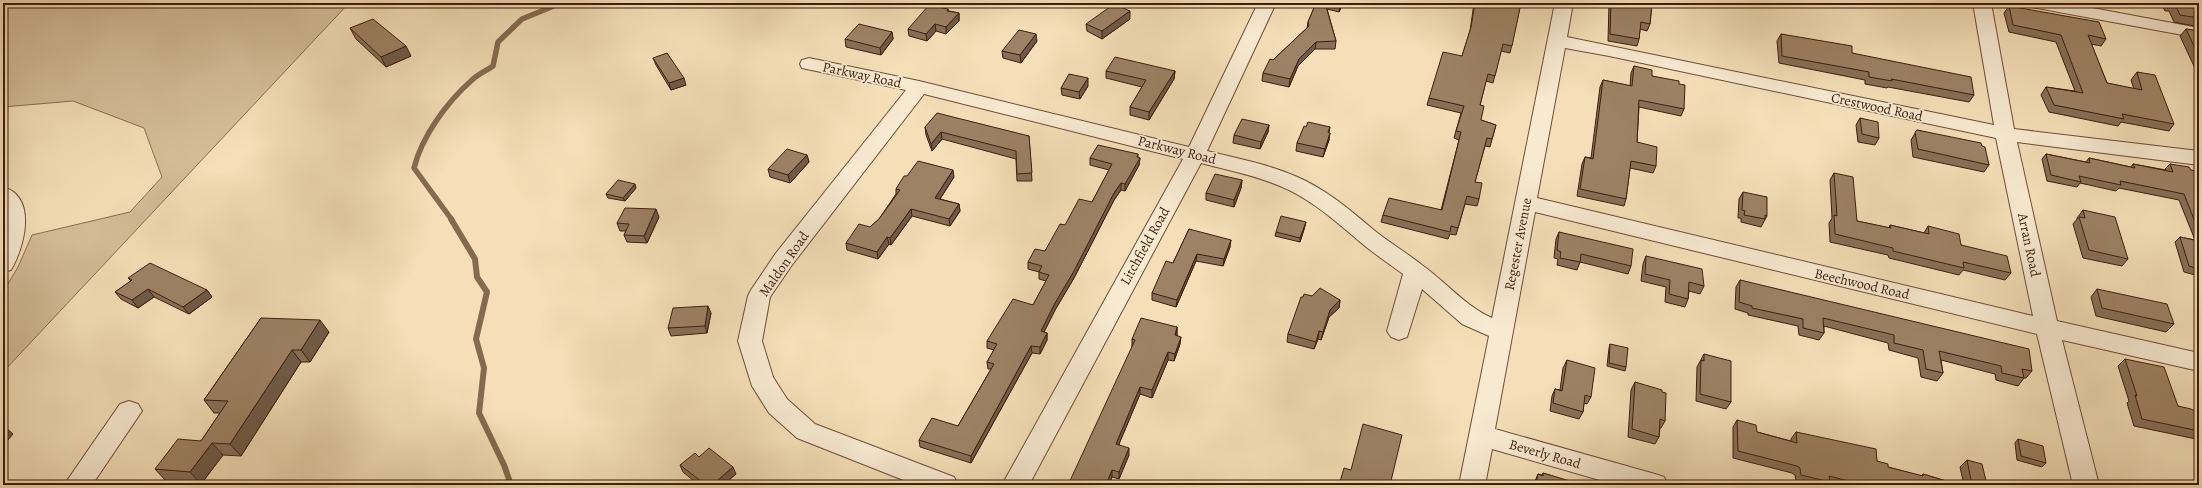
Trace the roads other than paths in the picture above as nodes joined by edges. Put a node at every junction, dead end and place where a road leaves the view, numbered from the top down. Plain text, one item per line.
1 (1267, 3) edge
2 (1564, 3) edge
3 (1982, 3) edge
4 (2037, 3) edge
5 (2110, 10) edge
6 (2199, 33) edge
7 (1557, 41) junction
8 (809, 64) dead end
9 (919, 88) junction
10 (2005, 134) junction
11 (1195, 155) junction
12 (2199, 158) edge
13 (3, 194) edge
14 (1526, 203) junction
15 (3, 264) edge
16 (1415, 270) junction
17 (2047, 328) junction
18 (1400, 331) dead end
19 (1501, 332) junction
20 (2199, 362) edge
21 (129, 411) dead end
22 (1481, 435) junction
23 (77, 485) edge
24 (944, 485) edge
25 (1015, 485) edge
26 (1472, 485) edge
27 (1655, 485) edge
28 (2086, 485) edge

1 - 11 street, Litchfield Road
2 - 7 street, Regester Avenue
3 - 10 street, Arran Road
4 - 5 street
5 - 6 street
7 - 10 street, Crestwood Road
7 - 14 street, Regester Avenue
8 - 9 street, Parkway Road
9 - 11 street, Parkway Road
9 - 24 street, Maldon Road
10 - 12 street, Crestwood Road
10 - 17 street, Arran Road
11 - 16 street, Parkway Road
11 - 25 street, Litchfield Road
13 - 15 street
14 - 17 street, Beechwood Road
14 - 19 street, Regester Avenue
16 - 18 street
16 - 19 street, Parkway Road
17 - 20 street, Beechwood Road
17 - 28 street, Arran Road
19 - 22 street, Regester Avenue
21 - 23 street
22 - 26 street, Regester Avenue
22 - 27 street, Beverly Road

